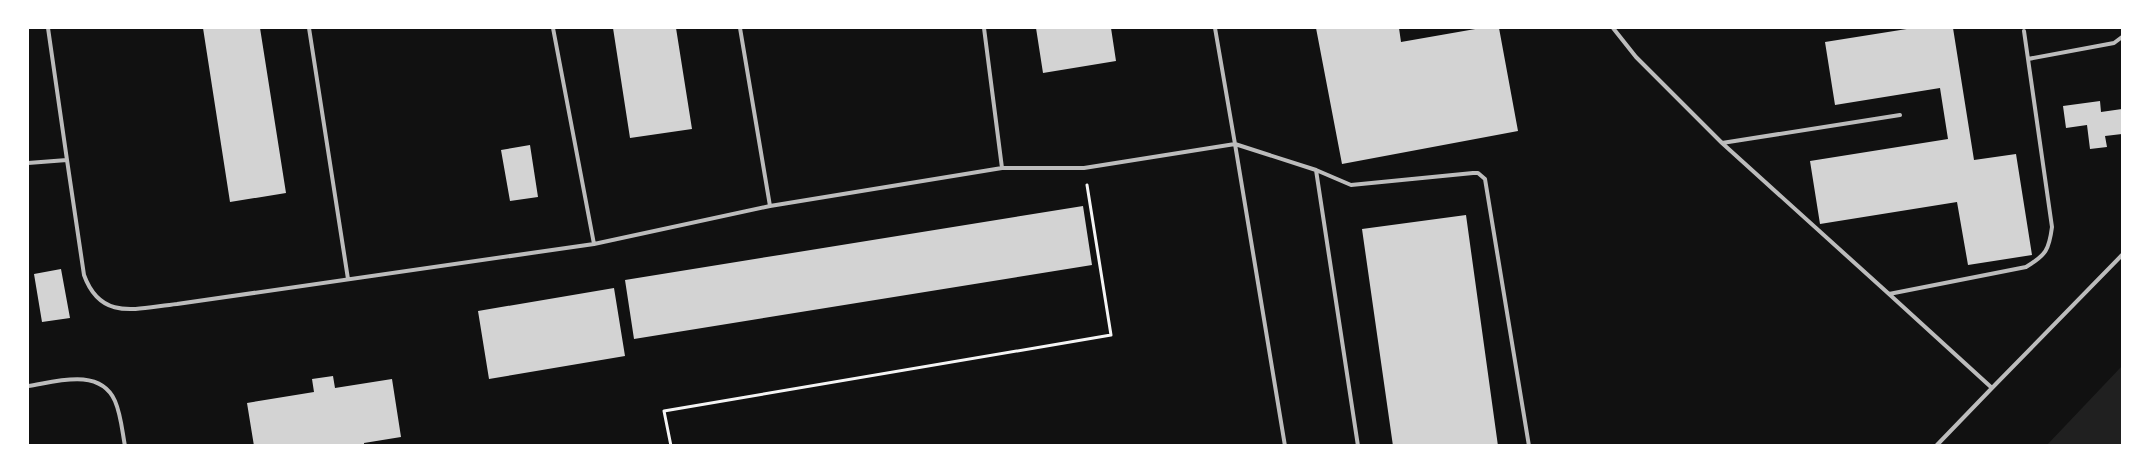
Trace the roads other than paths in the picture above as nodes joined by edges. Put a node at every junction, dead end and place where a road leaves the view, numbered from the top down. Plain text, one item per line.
1 (48, 28) edge
2 (309, 28) edge
3 (553, 28) edge
4 (740, 28) edge
5 (984, 28) edge
6 (1215, 28) edge
7 (1613, 28) edge
8 (2024, 31) dead end
9 (2122, 37) edge
10 (2028, 59) junction
11 (1900, 115) dead end
12 (1235, 144) junction
13 (1722, 144) junction
14 (67, 160) junction
15 (28, 163) edge
16 (1002, 168) junction
17 (1316, 170) junction
18 (770, 206) junction
19 (594, 244) junction
20 (2122, 255) edge
21 (348, 279) junction
22 (1889, 294) junction
23 (28, 386) edge
24 (1992, 388) junction
25 (125, 446) edge
26 (1285, 446) edge
27 (1358, 446) edge
28 (1529, 446) edge
29 (1936, 446) edge

1 - 14 lane
2 - 21 lane
3 - 19 lane
4 - 18 lane
5 - 16 lane
6 - 12 lane
7 - 13 lane
8 - 10 lane
9 - 10 lane
10 - 22 lane
11 - 13 lane
12 - 16 lane
12 - 17 lane
12 - 26 lane
13 - 22 lane
14 - 15 lane
14 - 21 lane
16 - 18 lane
17 - 27 lane
17 - 28 lane
18 - 19 lane
19 - 21 lane
20 - 24 lane
22 - 24 lane
23 - 25 lane
24 - 29 lane

